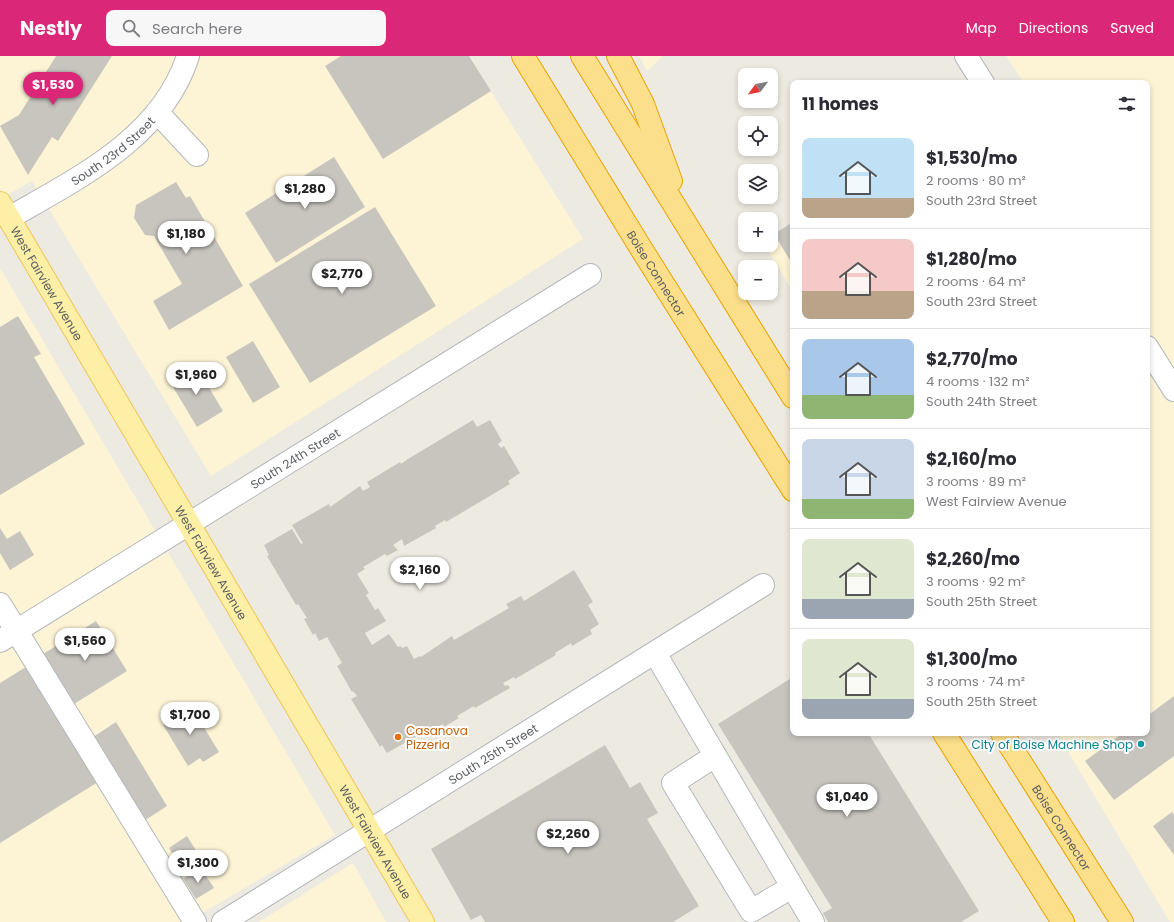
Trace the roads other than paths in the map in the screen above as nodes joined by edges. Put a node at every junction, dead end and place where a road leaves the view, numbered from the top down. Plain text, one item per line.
1 (188, 56) edge
2 (523, 56) edge
3 (582, 56) edge
4 (618, 56) edge
5 (966, 56) edge
6 (981, 80) edge
7 (158, 113) junction
8 (197, 155) dead end
9 (5, 211) edge
10 (687, 225) junction
11 (590, 275) dead end
12 (1150, 353) edge
13 (1174, 390) edge
14 (790, 392) edge
15 (790, 485) edge
16 (189, 524) junction
17 (763, 585) dead end
18 (0, 604) edge
19 (8, 636) edge
20 (655, 653) junction
21 (946, 736) edge
22 (1004, 736) edge
23 (715, 756) junction
24 (369, 831) junction
25 (792, 887) junction
26 (194, 922) edge
27 (223, 922) edge
28 (423, 922) edge
29 (813, 922) edge
30 (1062, 922) edge
31 (1122, 922) edge

1 - 7 street, South 23rd Street
2 - 15 highway, Boise Connector
3 - 10 highway
4 - 10 highway
5 - 6 street
7 - 8 street
7 - 9 street, South 23rd Street
9 - 16 main road, West Fairview Avenue
10 - 14 highway
11 - 16 street, South 24th Street
12 - 13 street
16 - 19 street, South 24th Street
16 - 24 main road, West Fairview Avenue
17 - 20 street, South 25th Street
18 - 19 street
19 - 26 street
20 - 23 street
20 - 24 street, South 25th Street
21 - 30 highway
22 - 31 highway, Boise Connector
23 - 25 street
23 - 25 street
24 - 27 street, South 25th Street
24 - 28 main road, West Fairview Avenue
25 - 29 street

